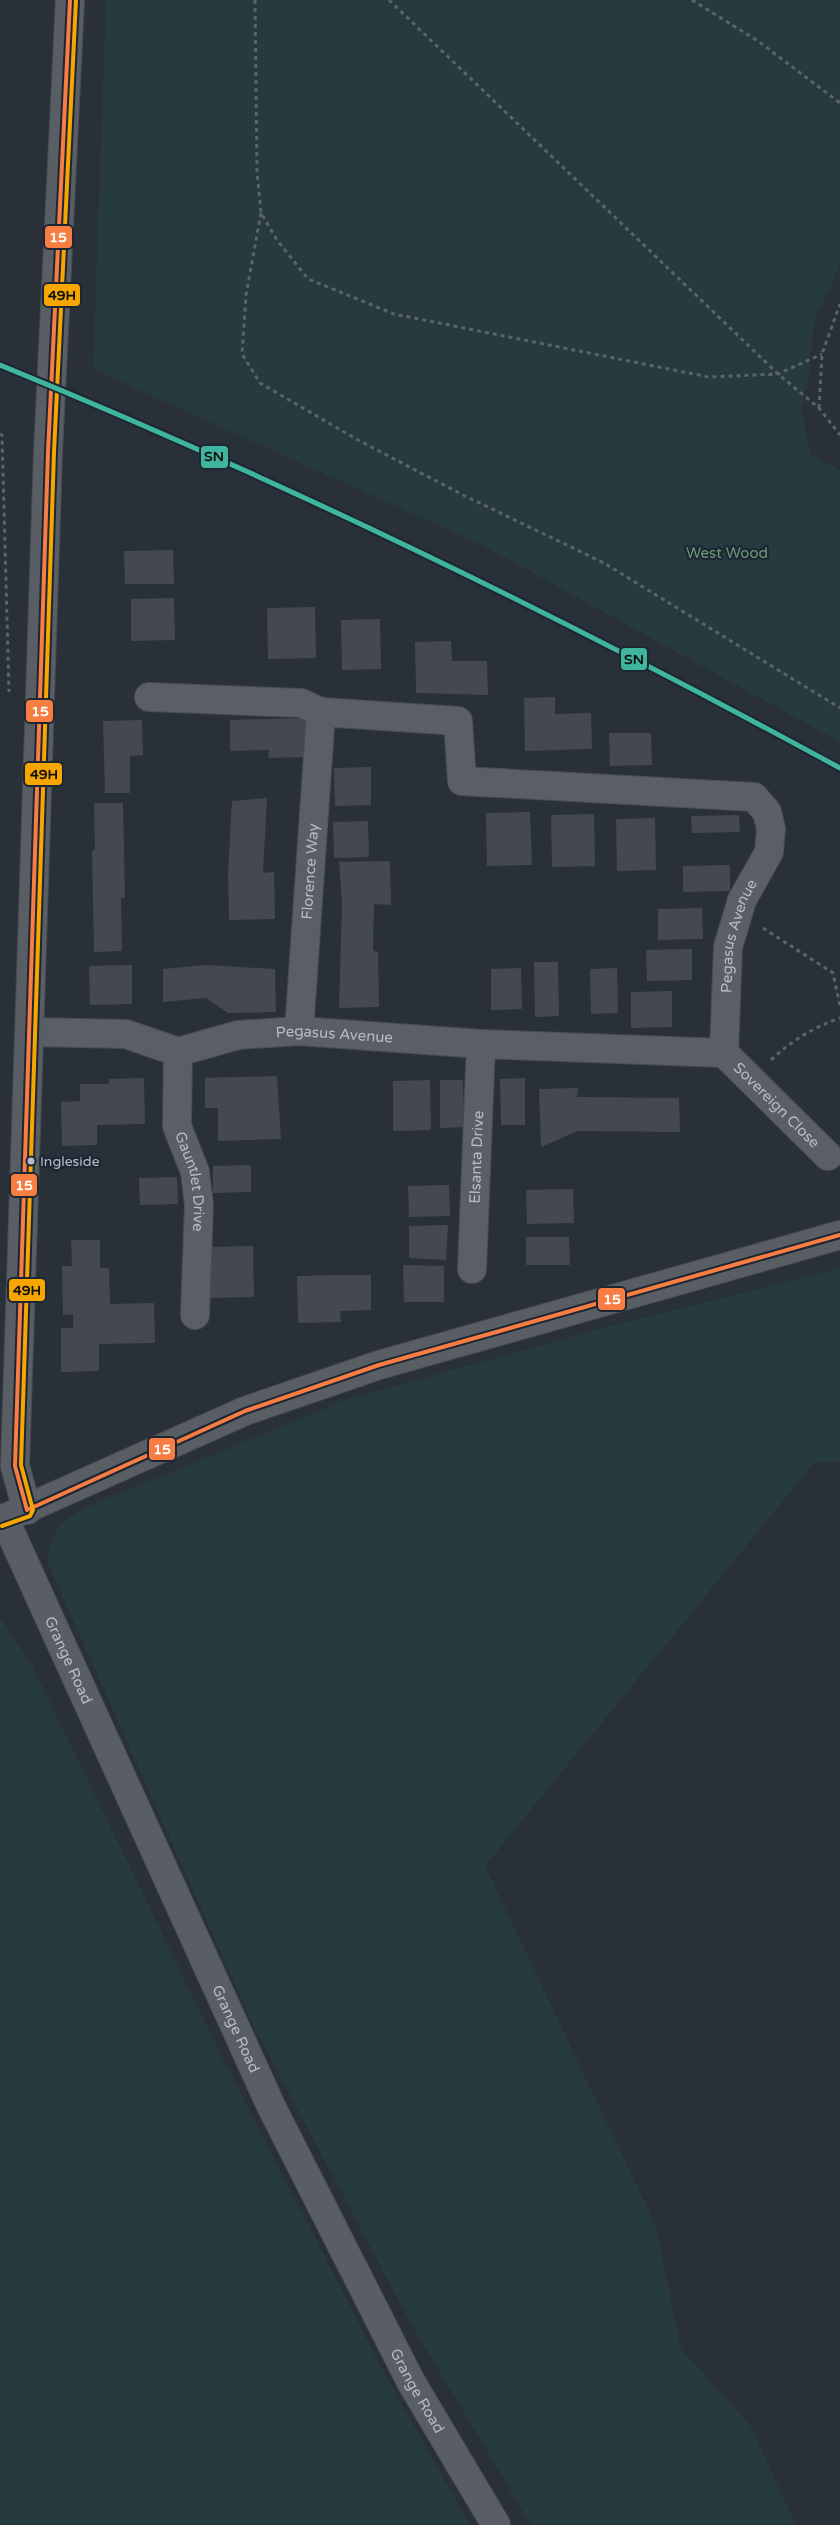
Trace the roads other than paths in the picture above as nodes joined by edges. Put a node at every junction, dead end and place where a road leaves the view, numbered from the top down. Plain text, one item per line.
1 (70, 0) edge
2 (149, 696) dead end
3 (321, 712) junction
4 (299, 1031) junction
5 (31, 1032) junction
6 (481, 1044) junction
7 (178, 1052) junction
8 (724, 1053) junction
9 (828, 1156) dead end
10 (840, 1236) edge
11 (472, 1269) dead end
12 (195, 1315) dead end
13 (11, 1516) edge
14 (496, 2525) edge

1 - 5 street, Grange Road
2 - 3 street, Pegasus Avenue
3 - 4 street, Florence Way
3 - 8 street, Pegasus Avenue
4 - 6 street, Pegasus Avenue
4 - 7 street, Pegasus Avenue
5 - 7 street
5 - 13 street, Grange Road
6 - 8 street, Pegasus Avenue
6 - 11 street, Elsanta Drive
7 - 12 street, Gauntlet Drive
8 - 9 street, Sovereign Close
10 - 13 street
13 - 14 street, Grange Road

